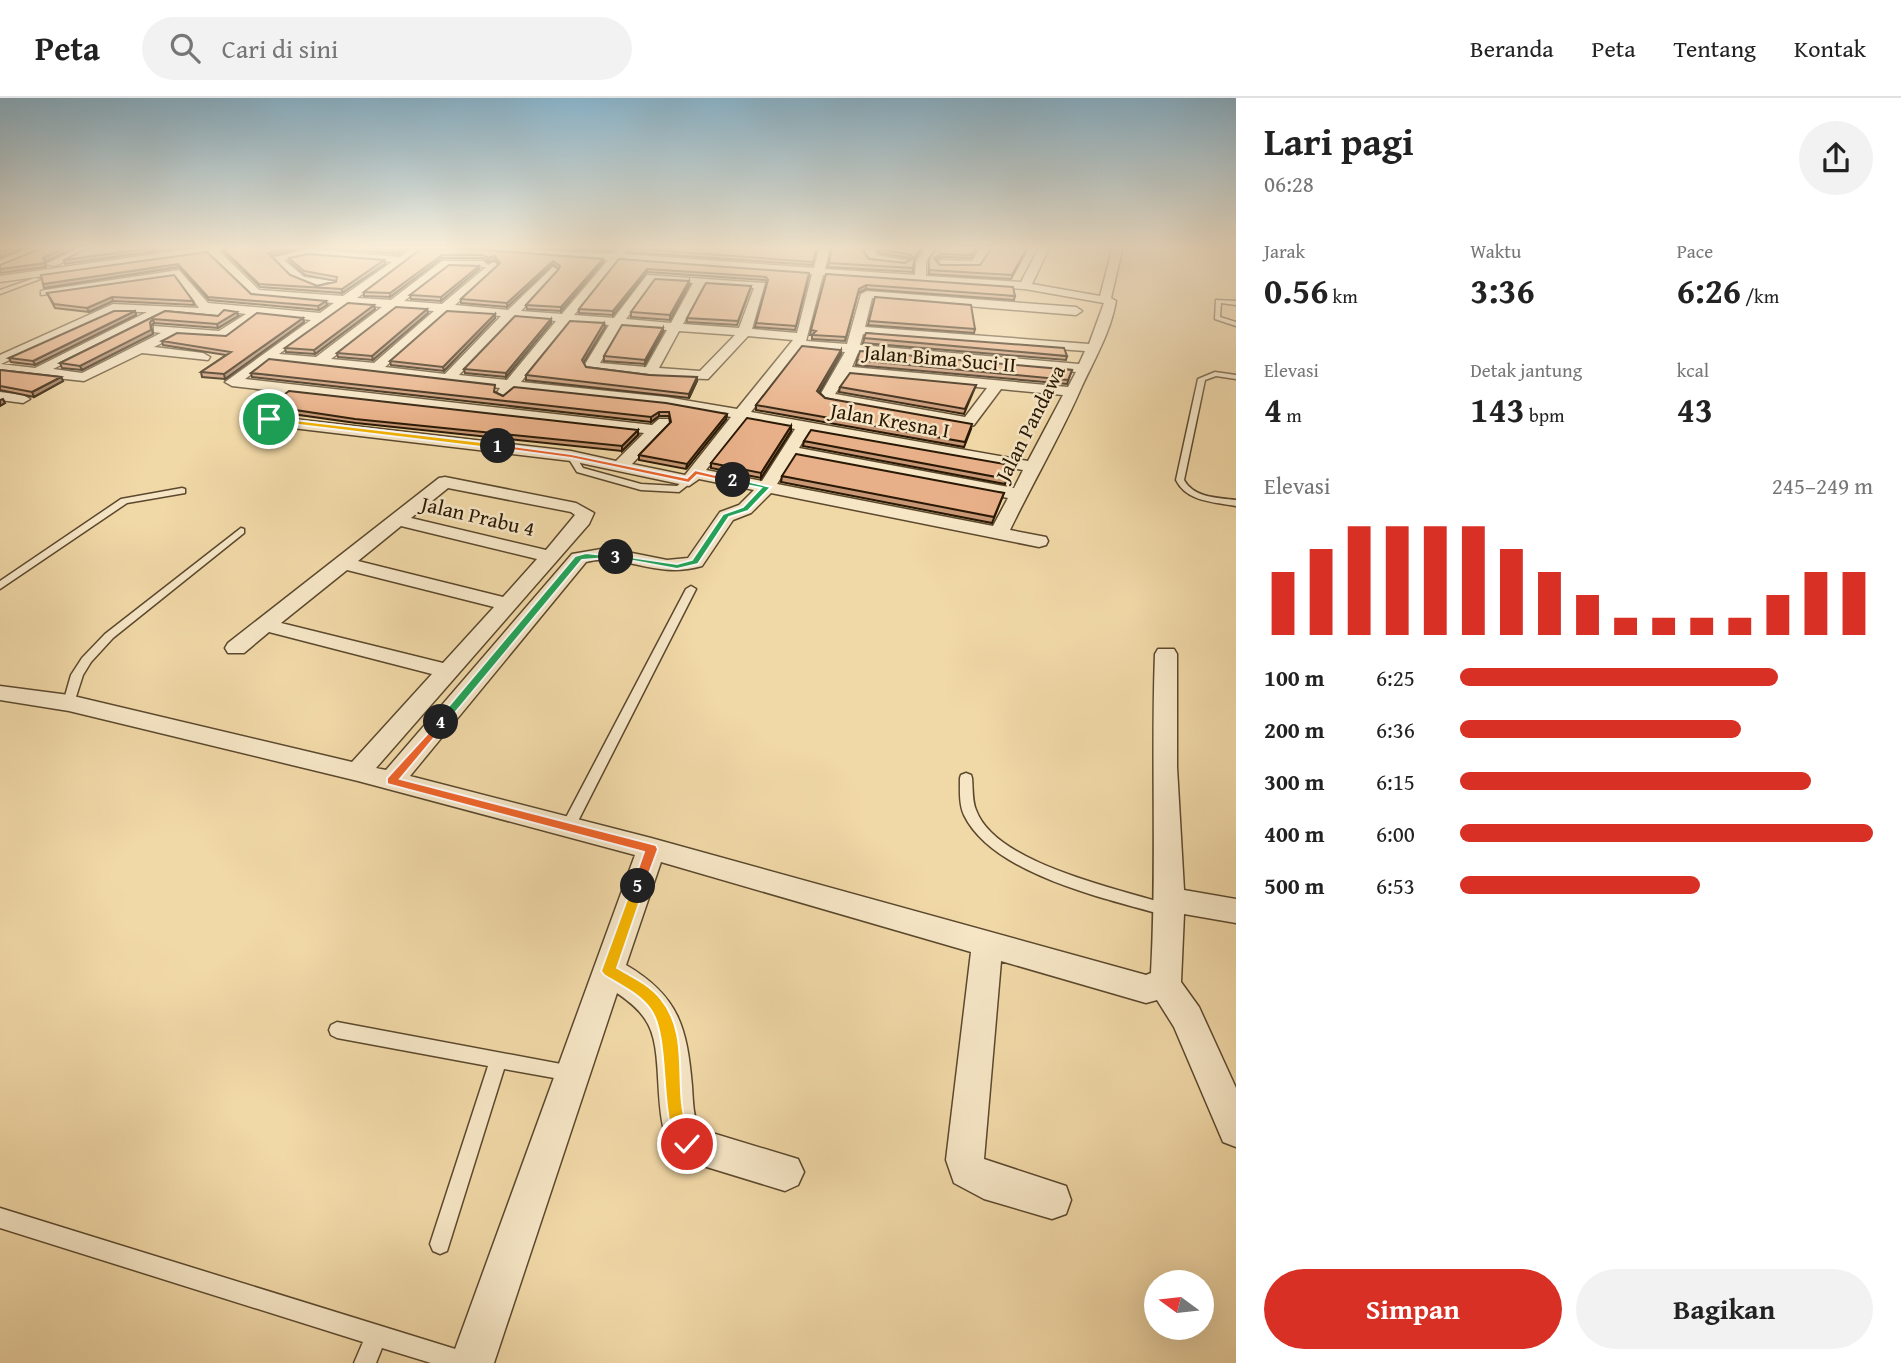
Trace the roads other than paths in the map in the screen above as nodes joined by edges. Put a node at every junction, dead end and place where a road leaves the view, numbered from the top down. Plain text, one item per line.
1 (49, 305) edge
2 (203, 305) edge
3 (338, 305) edge
4 (392, 305) edge
5 (406, 305) edge
6 (448, 305) edge
7 (520, 305) edge
8 (576, 305) edge
9 (630, 305) edge
10 (687, 305) edge
11 (753, 305) edge
12 (809, 305) edge
13 (865, 305) edge
14 (893, 305) edge
15 (959, 305) edge
16 (975, 305) edge
17 (1031, 305) edge
18 (1111, 305) edge
19 (1217, 305) edge
20 (1045, 306) junction
21 (164, 308) junction
22 (444, 308) junction
23 (274, 313) junction
24 (511, 314) junction
25 (919, 316) junction
26 (1108, 316) junction
27 (322, 317) junction
28 (52, 318) dead end
29 (565, 318) junction
30 (617, 323) junction
31 (1236, 324) edge
32 (130, 326) junction
33 (674, 327) junction
34 (249, 328) edge
35 (859, 330) junction
36 (980, 330) junction
37 (174, 331) junction
38 (744, 333) junction
39 (1028, 333) junction
40 (800, 341) junction
41 (853, 348) junction
42 (1092, 348) junction
43 (141, 349) junction
44 (203, 357) edge
45 (265, 357) junction
46 (0, 360) edge
47 (319, 362) junction
48 (377, 367) junction
49 (0, 368) edge
50 (1083, 368) junction
51 (35, 373) junction
52 (649, 373) junction
53 (843, 373) junction
54 (1236, 377) edge
55 (448, 379) junction
56 (998, 384) junction
57 (510, 385) junction
58 (284, 390) junction
59 (1074, 392) junction
60 (0, 396) edge
61 (23, 399) edge
62 (985, 399) junction
63 (682, 404) junction
64 (893, 410) junction
65 (740, 414) junction
66 (805, 426) junction
67 (476, 427) junction
68 (656, 430) junction
69 (876, 440) junction
70 (789, 451) junction
71 (571, 456) junction
72 (620, 466) junction
73 (1032, 467) junction
74 (692, 477) junction
75 (767, 487) junction
76 (182, 491) dead end
77 (1017, 494) junction
78 (1236, 503) edge
79 (397, 520) junction
80 (241, 531) dead end
81 (999, 533) junction
82 (1039, 541) dead end
83 (549, 556) junction
84 (343, 563) junction
85 (0, 586) edge
86 (691, 589) dead end
87 (506, 604) junction
88 (265, 625) junction
89 (236, 648) dead end
90 (1166, 654) dead end
91 (447, 671) junction
92 (0, 693) edge
93 (69, 703) junction
94 (358, 772) junction
95 (966, 778) dead end
96 (391, 781) junction
97 (568, 827) junction
98 (651, 849) junction
99 (1170, 905) junction
100 (1236, 911) edge
101 (987, 945) junction
102 (609, 971) junction
103 (1164, 984) junction
104 (337, 1030) dead end
105 (498, 1059) junction
106 (573, 1073) junction
107 (1236, 1129) edge
108 (785, 1172) dead end
109 (1052, 1200) dead end
110 (0, 1217) edge
111 (440, 1244) dead end
112 (376, 1335) junction
113 (365, 1363) edge
114 (465, 1363) edge
115 (472, 1363) edge

1 - 28 street
2 - 23 street
3 - 27 street
4 - 47 street
5 - 22 street
6 - 22 street
7 - 24 street
8 - 29 street
9 - 30 street
10 - 33 street
11 - 38 street
12 - 40 street
13 - 35 street
14 - 25 street
15 - 25 street
16 - 36 street
17 - 20 street
18 - 26 street
19 - 31 lane
20 - 26 street
20 - 39 street
21 - 32 street
21 - 37 street
21 - 46 street
22 - 24 street
22 - 48 street
23 - 27 street
23 - 34 street
24 - 29 street
24 - 55 street
25 - 35 street
25 - 36 street
26 - 42 street, Jalan Pandawa
27 - 45 street
29 - 30 street
29 - 57 street
30 - 33 street
30 - 52 street
32 - 37 street
32 - 51 street
33 - 38 street
33 - 52 street
35 - 41 street
36 - 39 street
37 - 43 street
38 - 40 street
38 - 52 street
39 - 42 street
40 - 41 street
40 - 65 street
41 - 50 street
41 - 53 street
42 - 50 street, Jalan Pandawa
43 - 44 street
43 - 51 street
45 - 47 street, Jalan Kresna I
45 - 58 street
47 - 48 street, Jalan Kresna I
48 - 55 street, Jalan Kresna I
49 - 51 street
50 - 59 street, Jalan Pandawa
53 - 56 street, Jalan Bima Suci II
53 - 62 street
53 - 64 street
54 - 78 lane
55 - 57 street, Jalan Kresna I
56 - 59 street, Jalan Bima Suci II
56 - 62 street
57 - 63 street, Jalan Kresna I
57 - 67 street
58 - 67 street
58 - 67 street
59 - 73 street, Jalan Pandawa
60 - 61 street
62 - 64 street
63 - 65 street, Jalan Kresna I
63 - 68 street
64 - 69 street
65 - 66 street, Jalan Kresna I
65 - 74 street
66 - 69 street, Jalan Kresna I
66 - 70 street
67 - 68 street
67 - 71 street
68 - 72 street
69 - 73 street, Jalan Kresna I
70 - 75 street
70 - 77 street
71 - 72 street
71 - 74 lane
72 - 74 street
73 - 77 street, Jalan Pandawa
74 - 75 street
75 - 81 street
75 - 96 street
76 - 85 lane
77 - 81 street, Jalan Pandawa
79 - 83 street, Jalan Prabu 4
79 - 83 street
79 - 84 street
80 - 93 lane
81 - 82 street
83 - 87 street
84 - 87 street
84 - 88 street
86 - 97 lane
87 - 91 street
88 - 89 street
88 - 91 street
90 - 99 street
91 - 94 street
92 - 93 street
93 - 94 street
94 - 96 street
95 - 99 lane
96 - 97 street
97 - 98 street
98 - 101 street
98 - 102 street
99 - 100 street
99 - 103 street
101 - 103 street
101 - 109 street
102 - 106 street
102 - 108 street
103 - 107 street
104 - 105 lane
105 - 106 lane
105 - 111 lane
106 - 115 street
110 - 112 lane
112 - 113 lane
112 - 114 lane

